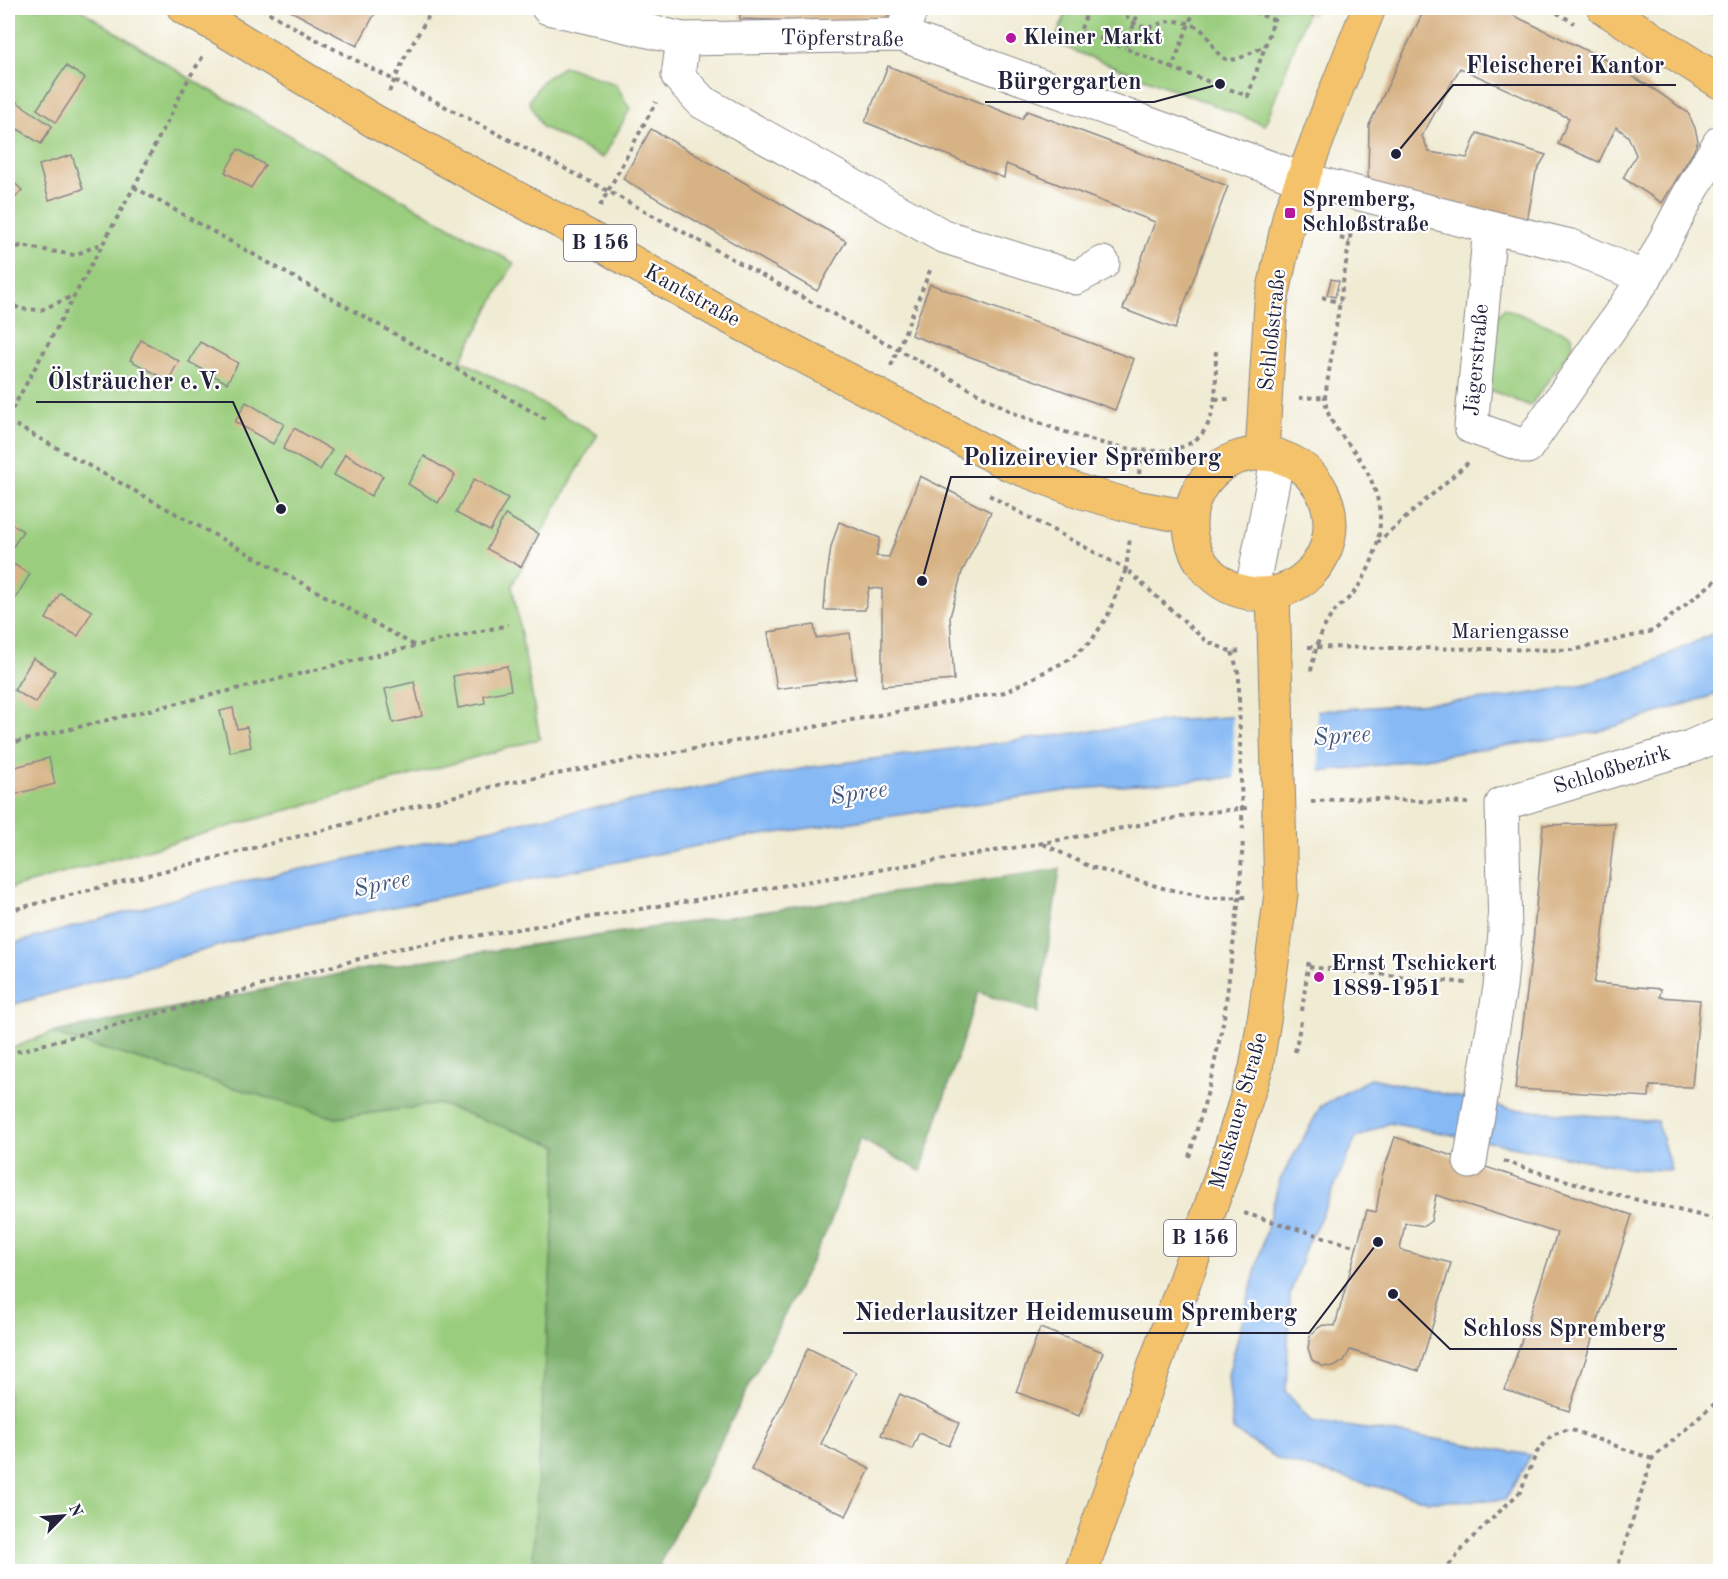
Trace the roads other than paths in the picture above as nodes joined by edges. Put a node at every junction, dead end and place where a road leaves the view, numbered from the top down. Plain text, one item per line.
1 (548, 8) edge
2 (1369, 8) edge
3 (1604, 8) edge
4 (200, 14) edge
5 (906, 21) edge
6 (683, 39) junction
7 (1720, 82) edge
8 (1720, 142) edge
9 (1302, 179) junction
10 (1490, 227) junction
11 (1103, 263) dead end
12 (1645, 278) junction
13 (1270, 455) junction
14 (1190, 517) junction
15 (1262, 594) junction
16 (1720, 734) edge
17 (1471, 1156) road end
18 (1081, 1572) edge

1 - 6 street, Töpferstraße
2 - 9 main road, Schloßstraße
3 - 7 main road
4 - 14 main road, Kantstraße / B 156
5 - 6 street, Töpferstraße
5 - 9 street, Töpferstraße
6 - 11 street
8 - 12 street, Jägerstraße
9 - 10 street, Töpferstraße
9 - 13 main road, Schloßstraße
10 - 12 street
10 - 12 street, Jägerstraße
13 - 14 main road
13 - 15 street
13 - 15 main road
14 - 15 main road
15 - 18 main road, Muskauer Straße / B 156, bridge
16 - 17 street, Schloßbezirk

